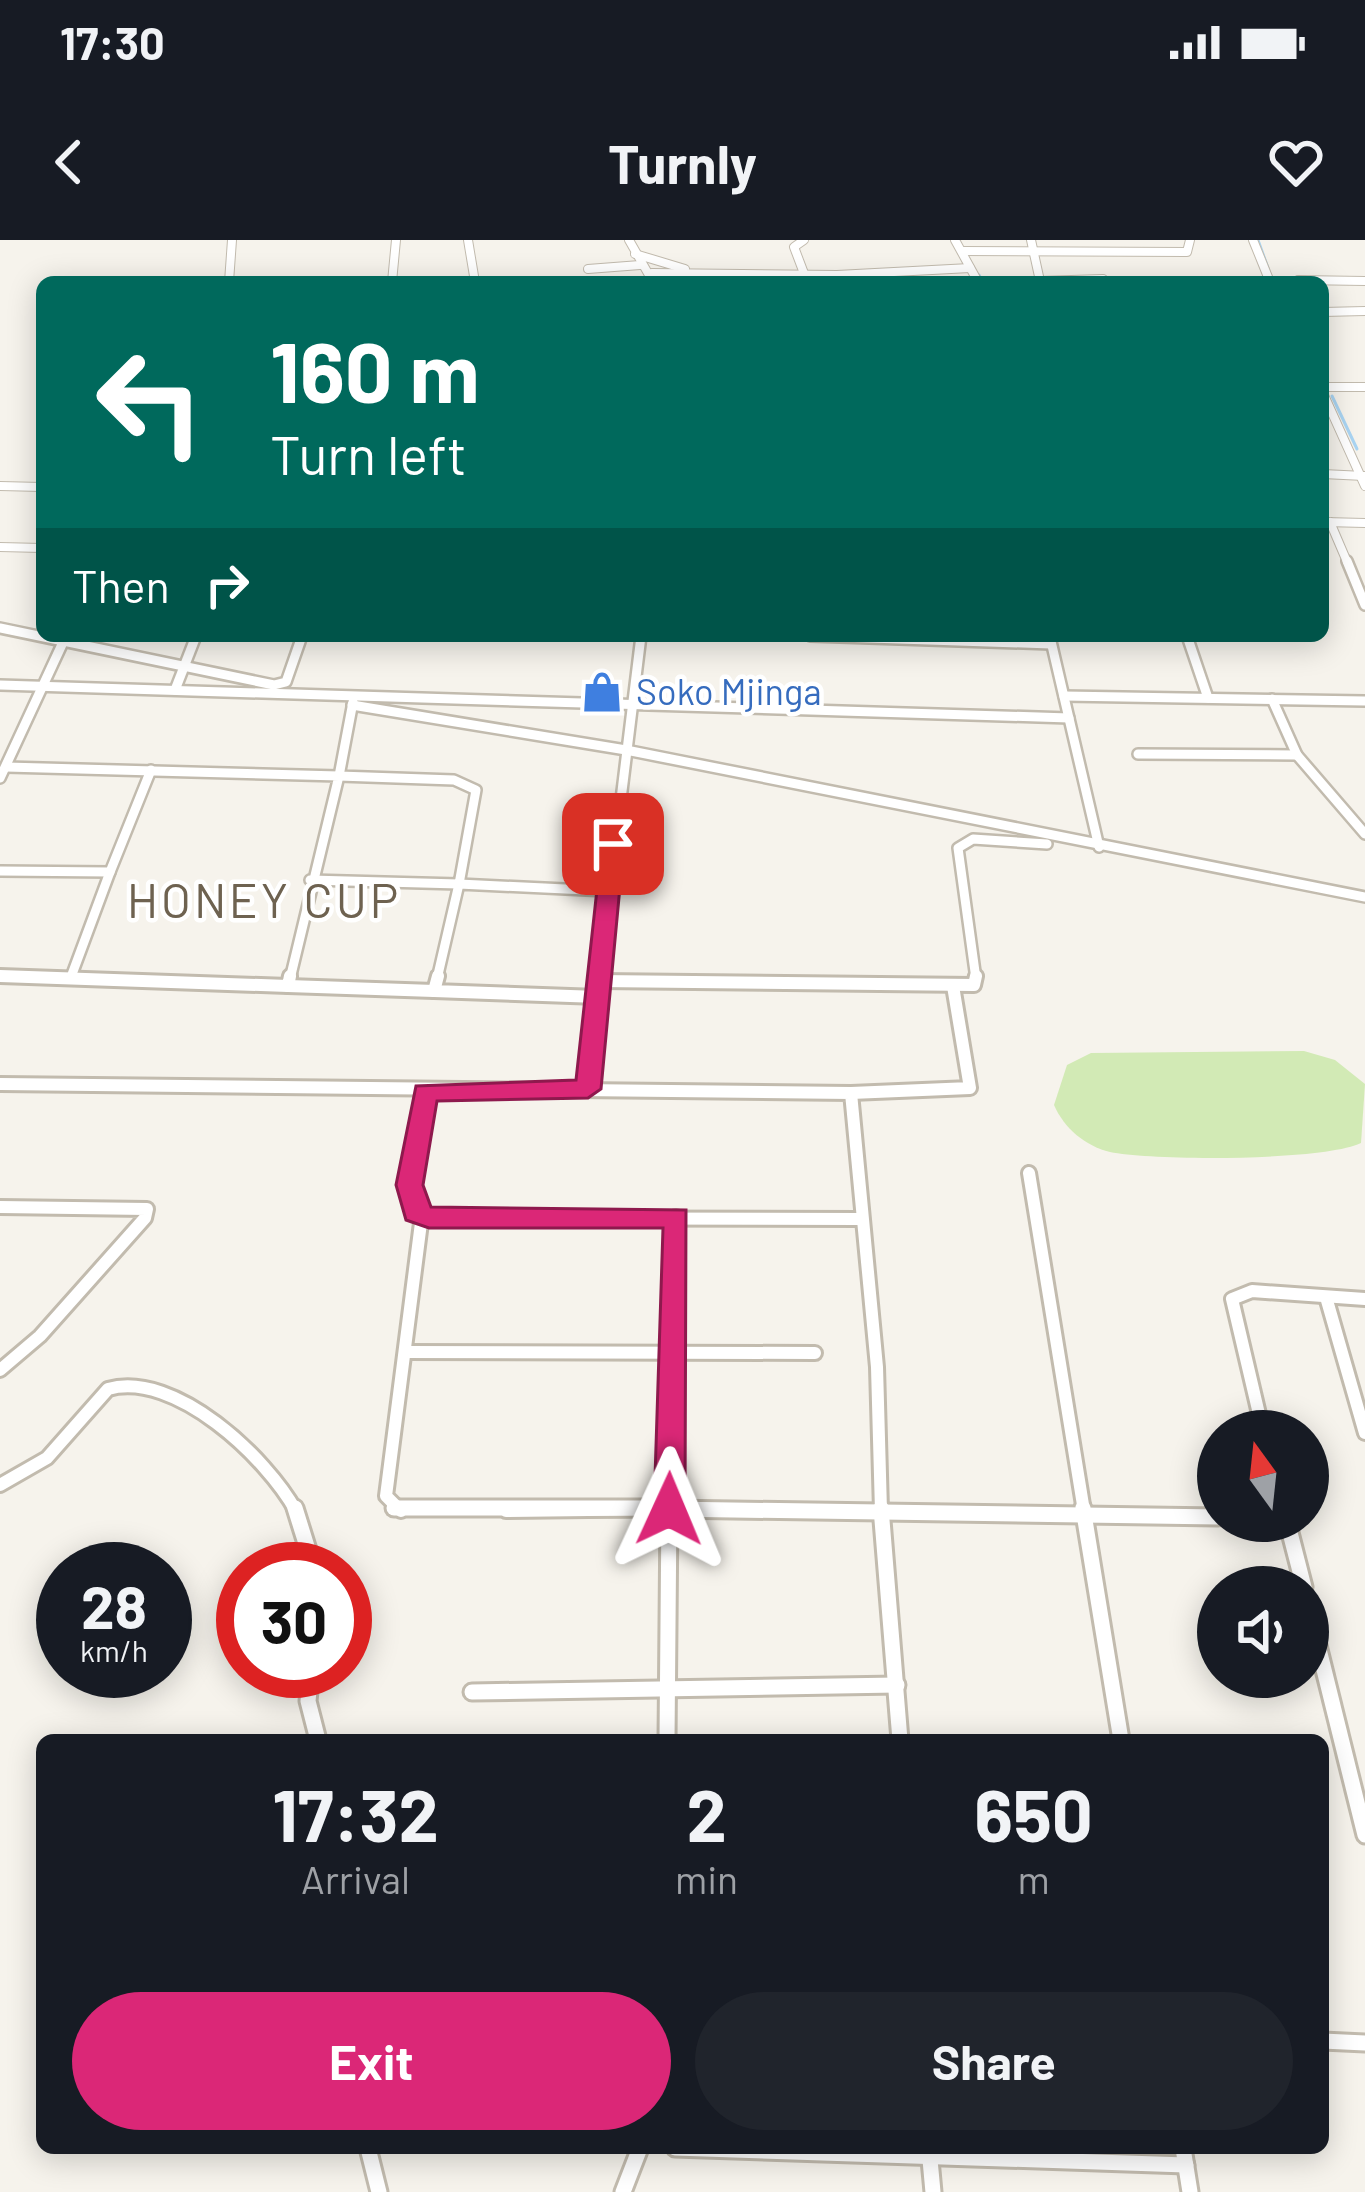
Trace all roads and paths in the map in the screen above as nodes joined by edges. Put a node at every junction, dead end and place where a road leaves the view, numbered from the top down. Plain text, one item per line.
1 (232, 240) edge
2 (396, 240) edge
3 (468, 240) edge
4 (629, 240) edge
5 (804, 240) edge
6 (955, 240) edge
7 (1030, 240) edge
8 (1190, 240) edge
9 (1253, 240) edge
10 (962, 250) junction
11 (1034, 251) junction
12 (635, 254) junction
13 (640, 265) junction
14 (970, 268) junction
15 (588, 269) dead end
16 (890, 272) junction
17 (693, 273) junction
18 (229, 276) edge
19 (393, 276) edge
20 (474, 276) edge
21 (651, 276) edge
22 (662, 276) edge
23 (805, 276) junction
24 (892, 276) edge
25 (975, 276) edge
26 (1039, 276) edge
27 (1268, 276) edge
28 (1329, 280) edge
29 (1365, 281) edge
30 (1363, 311) edge
31 (1329, 312) edge
32 (1365, 320) edge
33 (1365, 388) edge
34 (1329, 390) edge
35 (1329, 403) edge
36 (1329, 475) edge
37 (1364, 479) edge
38 (0, 486) edge
39 (36, 487) edge
40 (1329, 522) edge
41 (1365, 523) edge
42 (1329, 528) edge
43 (0, 547) edge
44 (36, 548) edge
45 (1365, 604) edge
46 (0, 628) edge
47 (36, 634) edge
48 (63, 642) edge
49 (79, 642) edge
50 (194, 642) edge
51 (300, 642) edge
52 (640, 642) edge
53 (1050, 642) edge
54 (1189, 642) edge
55 (185, 664) junction
56 (0, 685) edge
57 (43, 686) junction
58 (175, 690) junction
59 (1064, 696) junction
60 (1208, 698) junction
61 (1272, 699) junction
62 (353, 701) junction
63 (1365, 701) edge
64 (634, 702) junction
65 (1069, 718) junction
66 (626, 750) junction
67 (1138, 754) dead end
68 (1297, 755) junction
69 (151, 770) junction
70 (3, 772) edge
71 (339, 776) junction
72 (1365, 835) edge
73 (1062, 840) junction
74 (1099, 847) junction
75 (0, 871) edge
76 (110, 872) junction
77 (310, 880) junction
78 (459, 884) junction
79 (607, 891) junction
80 (1365, 897) edge
81 (0, 976) edge
82 (71, 977) junction
83 (599, 981) junction
84 (288, 986) junction
85 (953, 986) junction
86 (434, 991) junction
87 (598, 997) junction
88 (0, 1084) edge
89 (588, 1089) junction
90 (425, 1092) junction
91 (851, 1093) junction
92 (1029, 1173) dead end
93 (0, 1207) edge
94 (422, 1214) junction
95 (676, 1217) junction
96 (860, 1219) junction
97 (1326, 1297) junction
98 (1365, 1299) edge
99 (405, 1352) junction
100 (814, 1353) dead end
101 (671, 1354) junction
102 (0, 1370) edge
103 (1258, 1410) edge
104 (1365, 1433) edge
105 (0, 1485) edge
106 (669, 1509) junction
107 (881, 1514) junction
108 (1088, 1516) junction
109 (1197, 1517) edge
110 (308, 1542) edge
111 (897, 1685) junction
112 (670, 1689) junction
113 (1329, 1690) edge
114 (472, 1692) dead end
115 (308, 1698) edge
116 (317, 1734) edge
117 (667, 1734) edge
118 (901, 1734) edge
119 (1120, 1734) edge
120 (1365, 1835) edge
121 (1329, 2041) edge
122 (1365, 2043) edge
123 (370, 2154) edge
124 (638, 2154) edge
125 (929, 2154) edge
126 (1082, 2154) edge
127 (1184, 2156) edge
128 (380, 2192) edge
129 (622, 2192) edge
130 (933, 2192) edge
131 (1190, 2192) edge

1 - 18 street
2 - 19 street
3 - 20 street
4 - 12 street
5 - 23 street
6 - 10 street
7 - 11 street
8 - 11 street
9 - 27 street
10 - 11 street
10 - 14 street
11 - 26 street
12 - 13 street
12 - 17 street
13 - 15 street
13 - 21 street
14 - 16 street
14 - 25 street
16 - 23 street
16 - 24 street
17 - 22 street
17 - 23 street
28 - 29 street
30 - 31 street
30 - 32 street
33 - 34 street
35 - 37 street
36 - 37 street
38 - 39 street
40 - 41 street
42 - 45 street
43 - 44 street
46 - 47 street
48 - 57 street
49 - 55 street
50 - 55 street
51 - 55 street
52 - 64 street
53 - 59 street
54 - 60 street
55 - 58 street
56 - 57 street
57 - 58 street
57 - 70 street
58 - 62 street
59 - 60 street
59 - 65 street
60 - 61 street
61 - 63 street
61 - 68 street
62 - 64 street
62 - 66 street
62 - 71 street
64 - 65 street
64 - 66 street
65 - 74 street
66 - 73 street
66 - 79 street
67 - 68 street
68 - 72 street
69 - 70 street
69 - 71 street
69 - 76 street
71 - 77 street
71 - 78 street
73 - 74 street
73 - 85 street
74 - 80 street
75 - 76 street
76 - 82 street
77 - 78 street
77 - 84 street
78 - 79 street
78 - 86 street
79 - 83 street
81 - 82 street
82 - 84 street
83 - 85 street
83 - 87 street
84 - 86 street
85 - 91 street
86 - 87 street
87 - 89 street
88 - 90 street
89 - 90 street
89 - 91 street
90 - 94 street
91 - 96 street
92 - 108 street
93 - 102 street
94 - 95 street
94 - 99 street
95 - 96 street
95 - 101 street
96 - 107 street
97 - 98 street
97 - 103 street
97 - 104 street
99 - 101 street
99 - 106 street
100 - 101 street
101 - 106 street
105 - 110 street
106 - 107 street
106 - 112 street
107 - 108 street
107 - 111 street
108 - 109 street
108 - 119 street
111 - 112 street
111 - 118 street
112 - 114 street
112 - 117 street
113 - 120 street
115 - 116 street
121 - 122 street
123 - 128 street
124 - 129 street
125 - 130 street
126 - 127 street
127 - 131 street

